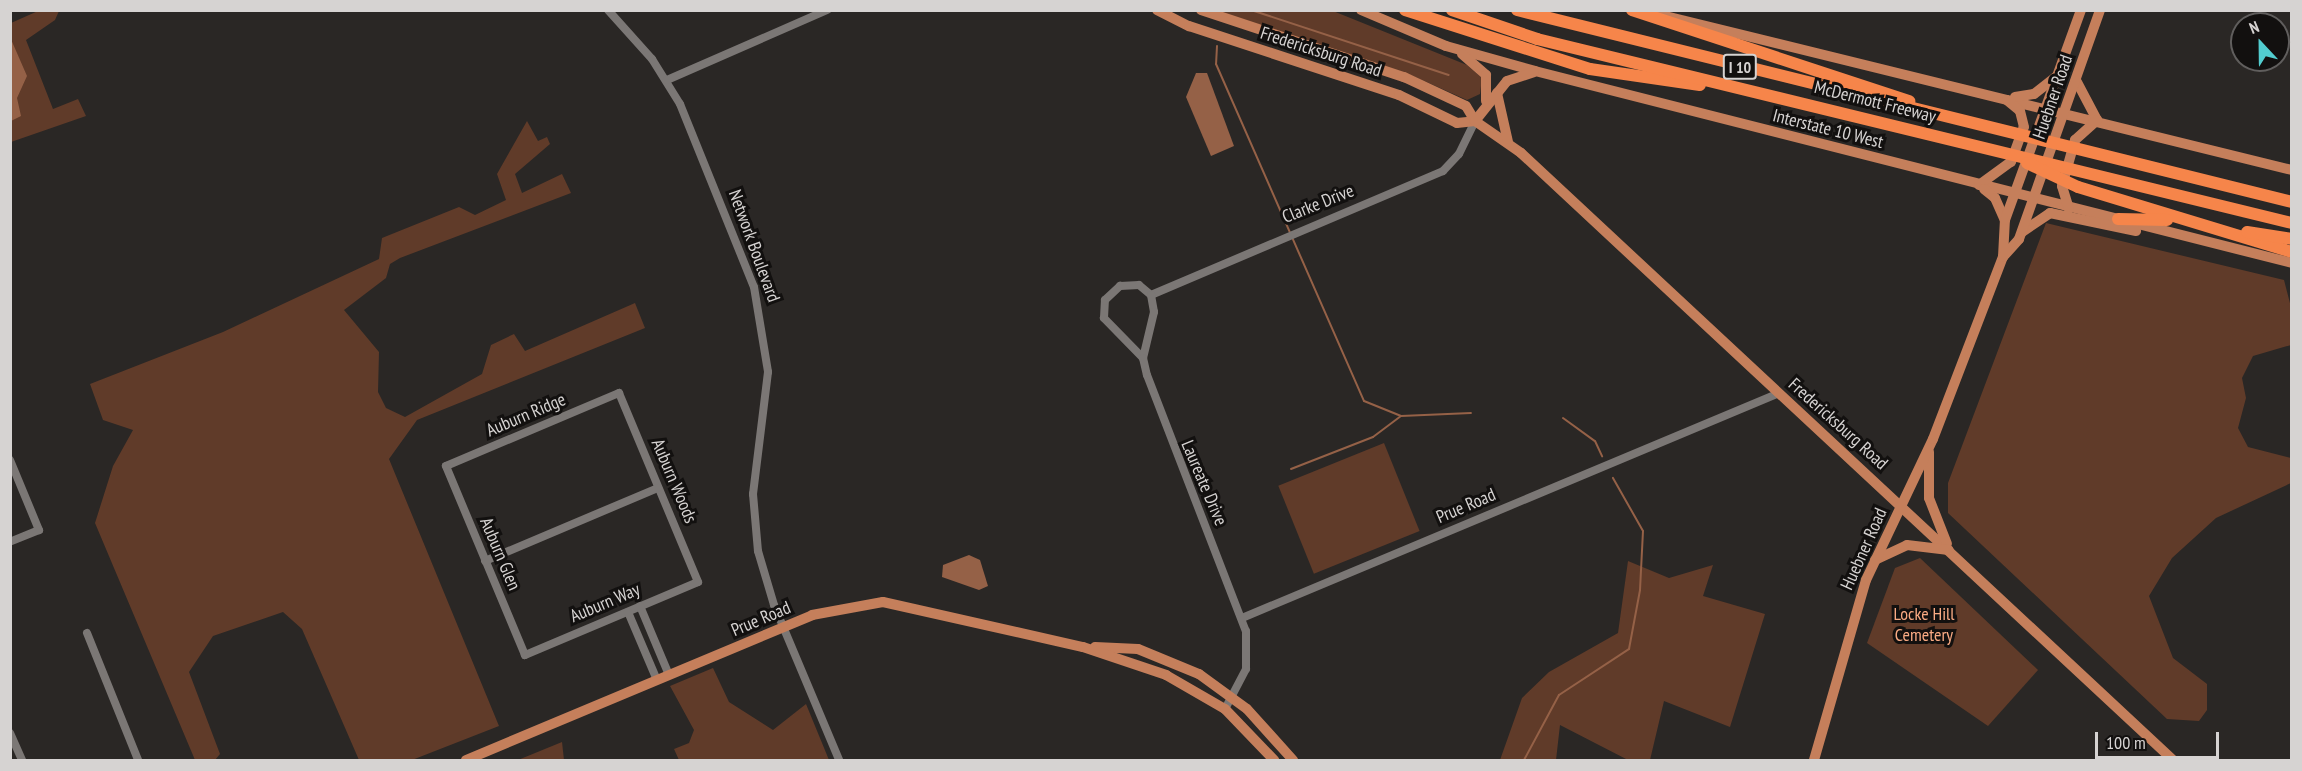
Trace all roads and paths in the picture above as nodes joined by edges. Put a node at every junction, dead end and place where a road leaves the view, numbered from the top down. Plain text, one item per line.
1 (609, 10) edge
2 (827, 10) edge
3 (1157, 10) edge
4 (1201, 10) edge
5 (1361, 10) edge
6 (1405, 10) edge
7 (1452, 10) edge
8 (1517, 10) edge
9 (1632, 10) edge
10 (1645, 10) edge
11 (2081, 10) edge
12 (2100, 10) edge
13 (1455, 48) junction
14 (1535, 72) junction
15 (2059, 75) junction
16 (667, 80) junction
17 (2077, 80) junction
18 (1755, 92) junction
19 (1497, 93) junction
20 (2004, 98) junction
21 (1486, 101) junction
22 (2047, 108) junction
23 (2066, 112) junction
24 (2097, 120) junction
25 (1475, 121) junction
26 (1963, 121) junction
27 (1508, 142) junction
28 (2004, 152) junction
29 (2292, 170) edge
30 (1979, 185) junction
31 (2014, 194) junction
32 (2034, 200) junction
33 (2292, 202) edge
34 (2069, 208) junction
35 (2118, 219) junction
36 (2005, 220) junction
37 (2292, 223) edge
38 (2163, 230) junction
39 (2021, 232) junction
40 (2292, 239) edge
41 (2292, 252) edge
42 (2003, 257) junction
43 (2292, 263) edge
44 (1151, 295) junction
45 (1143, 358) junction
46 (619, 393) joint
47 (1779, 393) junction
48 (1929, 449) junction
49 (10, 460) edge
50 (446, 466) joint
51 (658, 488) junction
52 (1902, 504) junction
53 (10, 542) edge
54 (1950, 550) junction
55 (1875, 560) junction
56 (485, 561) junction
57 (698, 582) joint
58 (640, 606) junction
59 (628, 612) junction
60 (1242, 618) junction
61 (783, 627) junction
62 (87, 633) dead end
63 (652, 636) junction
64 (640, 641) junction
65 (1083, 647) junction
66 (525, 655) joint
67 (669, 675) junction
68 (657, 680) junction
69 (1233, 697) junction
70 (1225, 709) junction
71 (10, 733) edge
72 (22, 760) edge
73 (138, 760) edge
74 (466, 760) edge
75 (839, 760) edge
76 (1274, 760) edge
77 (1293, 760) edge
78 (1814, 760) edge
79 (2173, 760) edge

1 - 16 street, Network Boulevard
2 - 16 street
3 - 25 main road, Fredericksburg Road
4 - 25 main road, Fredericksburg Road
5 - 13 main road, Interstate 10 West
6 - 18 highway
7 - 18 highway, McDermott Freeway / I 10
8 - 26 highway, McDermott Freeway / I 10
9 - 26 highway
10 - 20 main road
11 - 15 main road, Huebner Road
12 - 17 main road, Huebner Road
13 - 14 main road, Interstate 10 West
13 - 21 main road
14 - 19 main road
14 - 30 main road, Interstate 10 West
15 - 20 main road
15 - 22 main road, Huebner Road
16 - 61 street, Network Boulevard
17 - 23 main road, Huebner Road
17 - 24 main road
18 - 28 highway, McDermott Freeway / I 10
19 - 21 main road
19 - 27 main road
20 - 22 main road
20 - 30 main road
21 - 25 main road
22 - 23 main road
22 - 31 main road, Huebner Road
23 - 24 main road
23 - 32 main road, Huebner Road
24 - 29 main road
24 - 34 main road
25 - 27 main road, Fredericksburg Road
25 - 44 street, Clarke Drive
26 - 33 highway, McDermott Freeway / I 10
27 - 47 main road, Fredericksburg Road
28 - 37 highway, McDermott Freeway / I 10
28 - 41 highway
30 - 31 main road, Interstate 10 West
30 - 36 main road
31 - 32 main road, Interstate 10 West
31 - 36 main road, Huebner Road
32 - 34 main road, Interstate 10 West
32 - 39 main road, Huebner Road
34 - 35 main road, Interstate 10 West
35 - 38 main road, Interstate 10 West
35 - 40 highway
36 - 42 main road, Huebner Road
38 - 39 main road
38 - 43 main road, Interstate 10 West
39 - 42 main road, Huebner Road
42 - 48 main road, Huebner Road
44 - 45 street
44 - 45 street
45 - 60 street, Laureate Drive
46 - 50 street, Auburn Ridge
46 - 51 street, Auburn Woods
47 - 52 main road, Fredericksburg Road
47 - 60 street, Prue Road
48 - 52 main road, Huebner Road
48 - 54 main road
49 - 53 street
50 - 56 street, Auburn Glen
51 - 56 street
51 - 57 street, Auburn Woods
52 - 54 main road, Fredericksburg Road
52 - 55 main road, Huebner Road
54 - 55 main road
54 - 79 main road, Fredericksburg Road
55 - 78 main road, Huebner Road
56 - 66 street, Auburn Glen
57 - 58 street, Auburn Way
58 - 59 street, Auburn Way
58 - 63 street
59 - 64 street
59 - 66 street, Auburn Way
60 - 69 street
61 - 65 main road, Prue Road
61 - 67 main road, Prue Road
61 - 75 street, Network Boulevard
62 - 73 street
63 - 64 street
63 - 67 street
64 - 68 street
65 - 69 main road, Prue Road
65 - 70 main road, Prue Road
67 - 68 main road, Prue Road
68 - 74 main road, Prue Road
69 - 70 street
69 - 77 main road, Prue Road
70 - 76 main road, Prue Road
71 - 72 street

